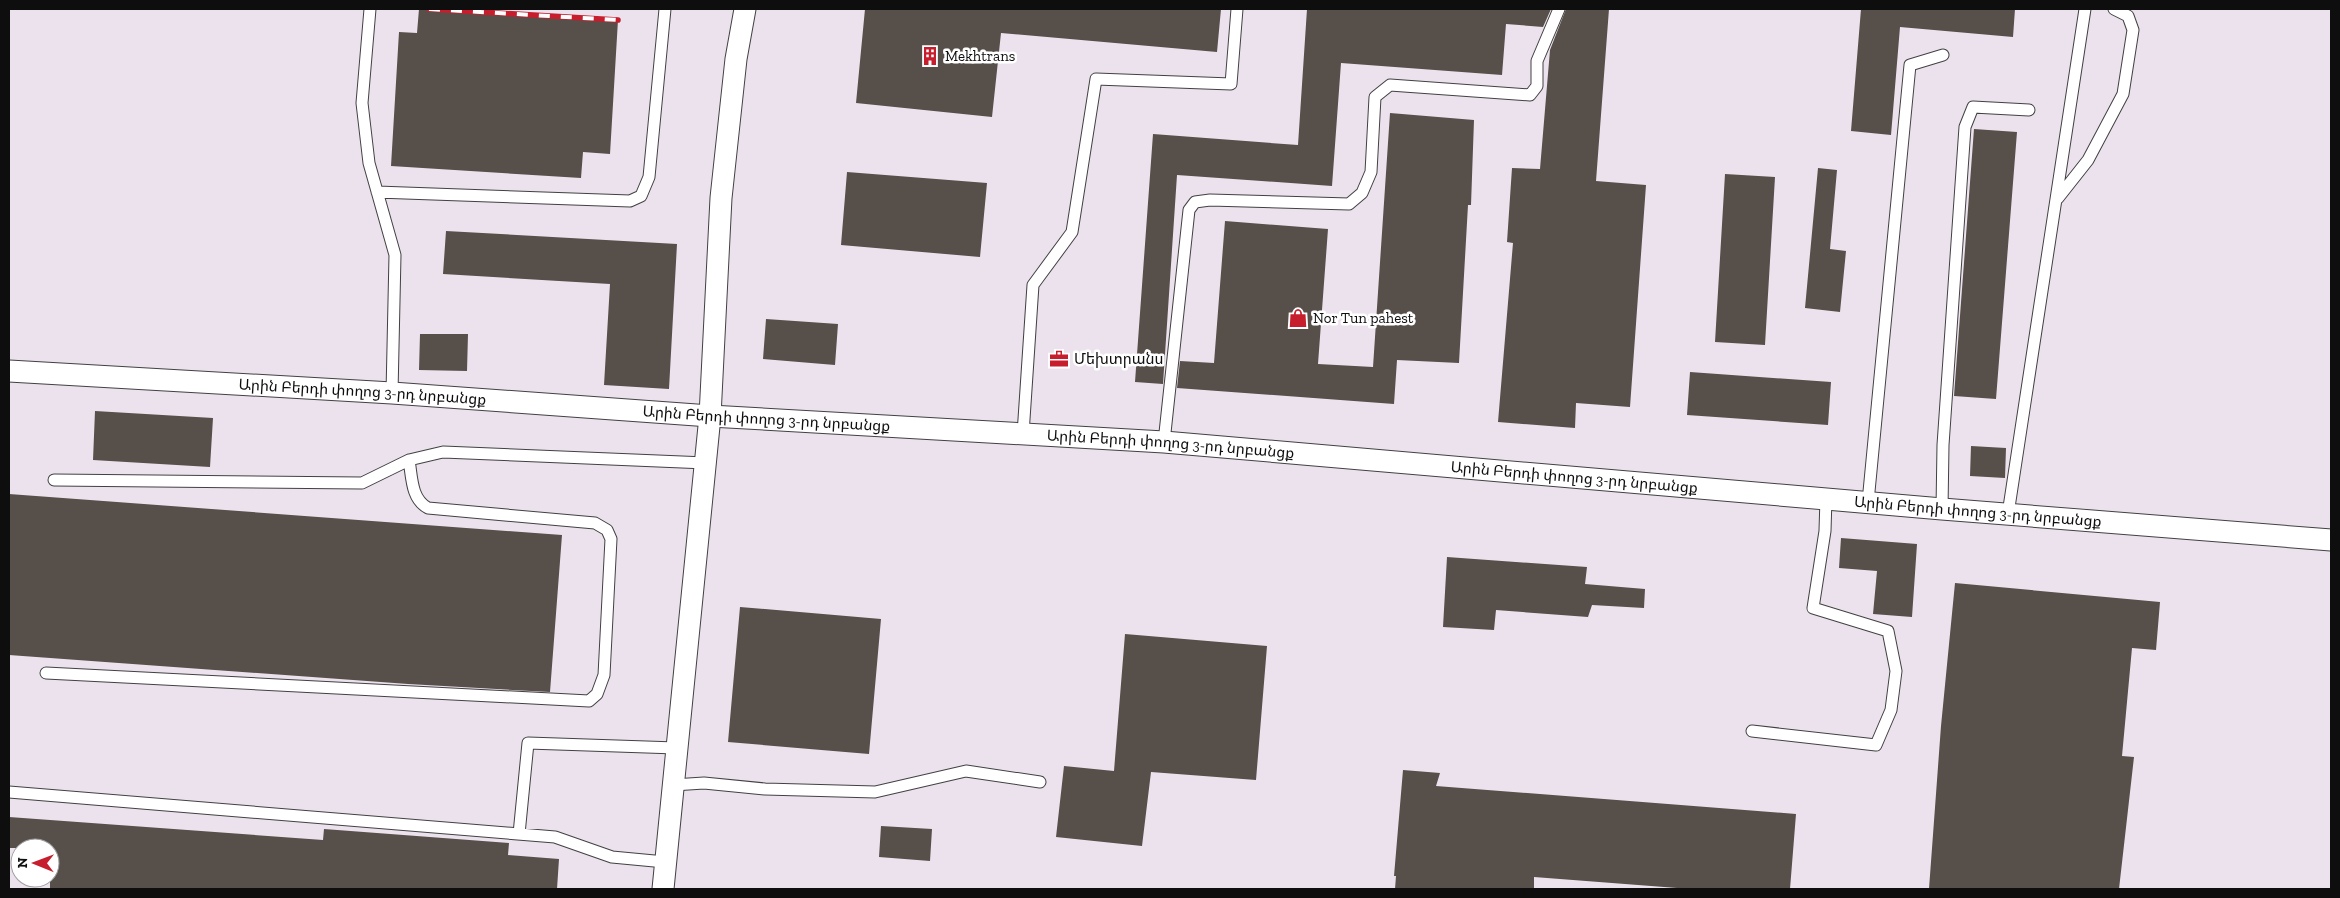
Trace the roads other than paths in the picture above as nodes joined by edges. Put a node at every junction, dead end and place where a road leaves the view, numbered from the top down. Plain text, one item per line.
1 (370, 9) edge
2 (665, 9) edge
3 (745, 9) edge
4 (1237, 9) edge
5 (1559, 9) edge
6 (2086, 9) edge
7 (2114, 9) edge
8 (1943, 55) dead end
9 (2029, 110) dead end
10 (377, 192) junction
11 (2056, 199) junction
12 (9, 371) edge
13 (392, 392) junction
14 (710, 416) junction
15 (1023, 434) junction
16 (1164, 442) junction
17 (409, 460) junction
18 (706, 463) junction
19 (54, 480) dead end
20 (1826, 498) junction
21 (1868, 502) junction
22 (1942, 509) junction
23 (2008, 514) junction
24 (2331, 540) edge
25 (46, 674) dead end
26 (1752, 730) dead end
27 (676, 748) junction
28 (1040, 782) dead end
29 (673, 785) junction
30 (9, 792) edge
31 (519, 834) junction
32 (665, 862) junction
33 (663, 889) edge

1 - 10 lane
2 - 10 lane
3 - 14 street
4 - 15 lane
5 - 16 lane
6 - 11 lane
7 - 11 lane
8 - 21 lane
9 - 22 lane
10 - 13 lane
11 - 23 lane
12 - 13 street, Արին Բերդի փողոց 3-րդ նրբանցք
13 - 14 street, Արին Բերդի փողոց 3-րդ նրբանցք
14 - 15 street, Արին Բերդի փողոց 3-րդ նրբանցք
14 - 18 street
15 - 16 street, Արին Բերդի փողոց 3-րդ նրբանցք
16 - 20 street, Արին Բերդի փողոց 3-րդ նրբանցք
17 - 18 lane
17 - 19 lane
17 - 25 lane
18 - 27 street
20 - 21 street, Արին Բերդի փողոց 3-րդ նրբանցք
20 - 26 lane
21 - 22 street, Արին Բերդի փողոց 3-րդ նրբանցք
22 - 23 street, Արին Բերդի փողոց 3-րդ նրբանցք
23 - 24 street, Արին Բերդի փողոց 3-րդ նրբանցք
27 - 29 street
27 - 31 lane
28 - 29 lane
29 - 32 street
30 - 31 lane
31 - 32 lane
32 - 33 street

